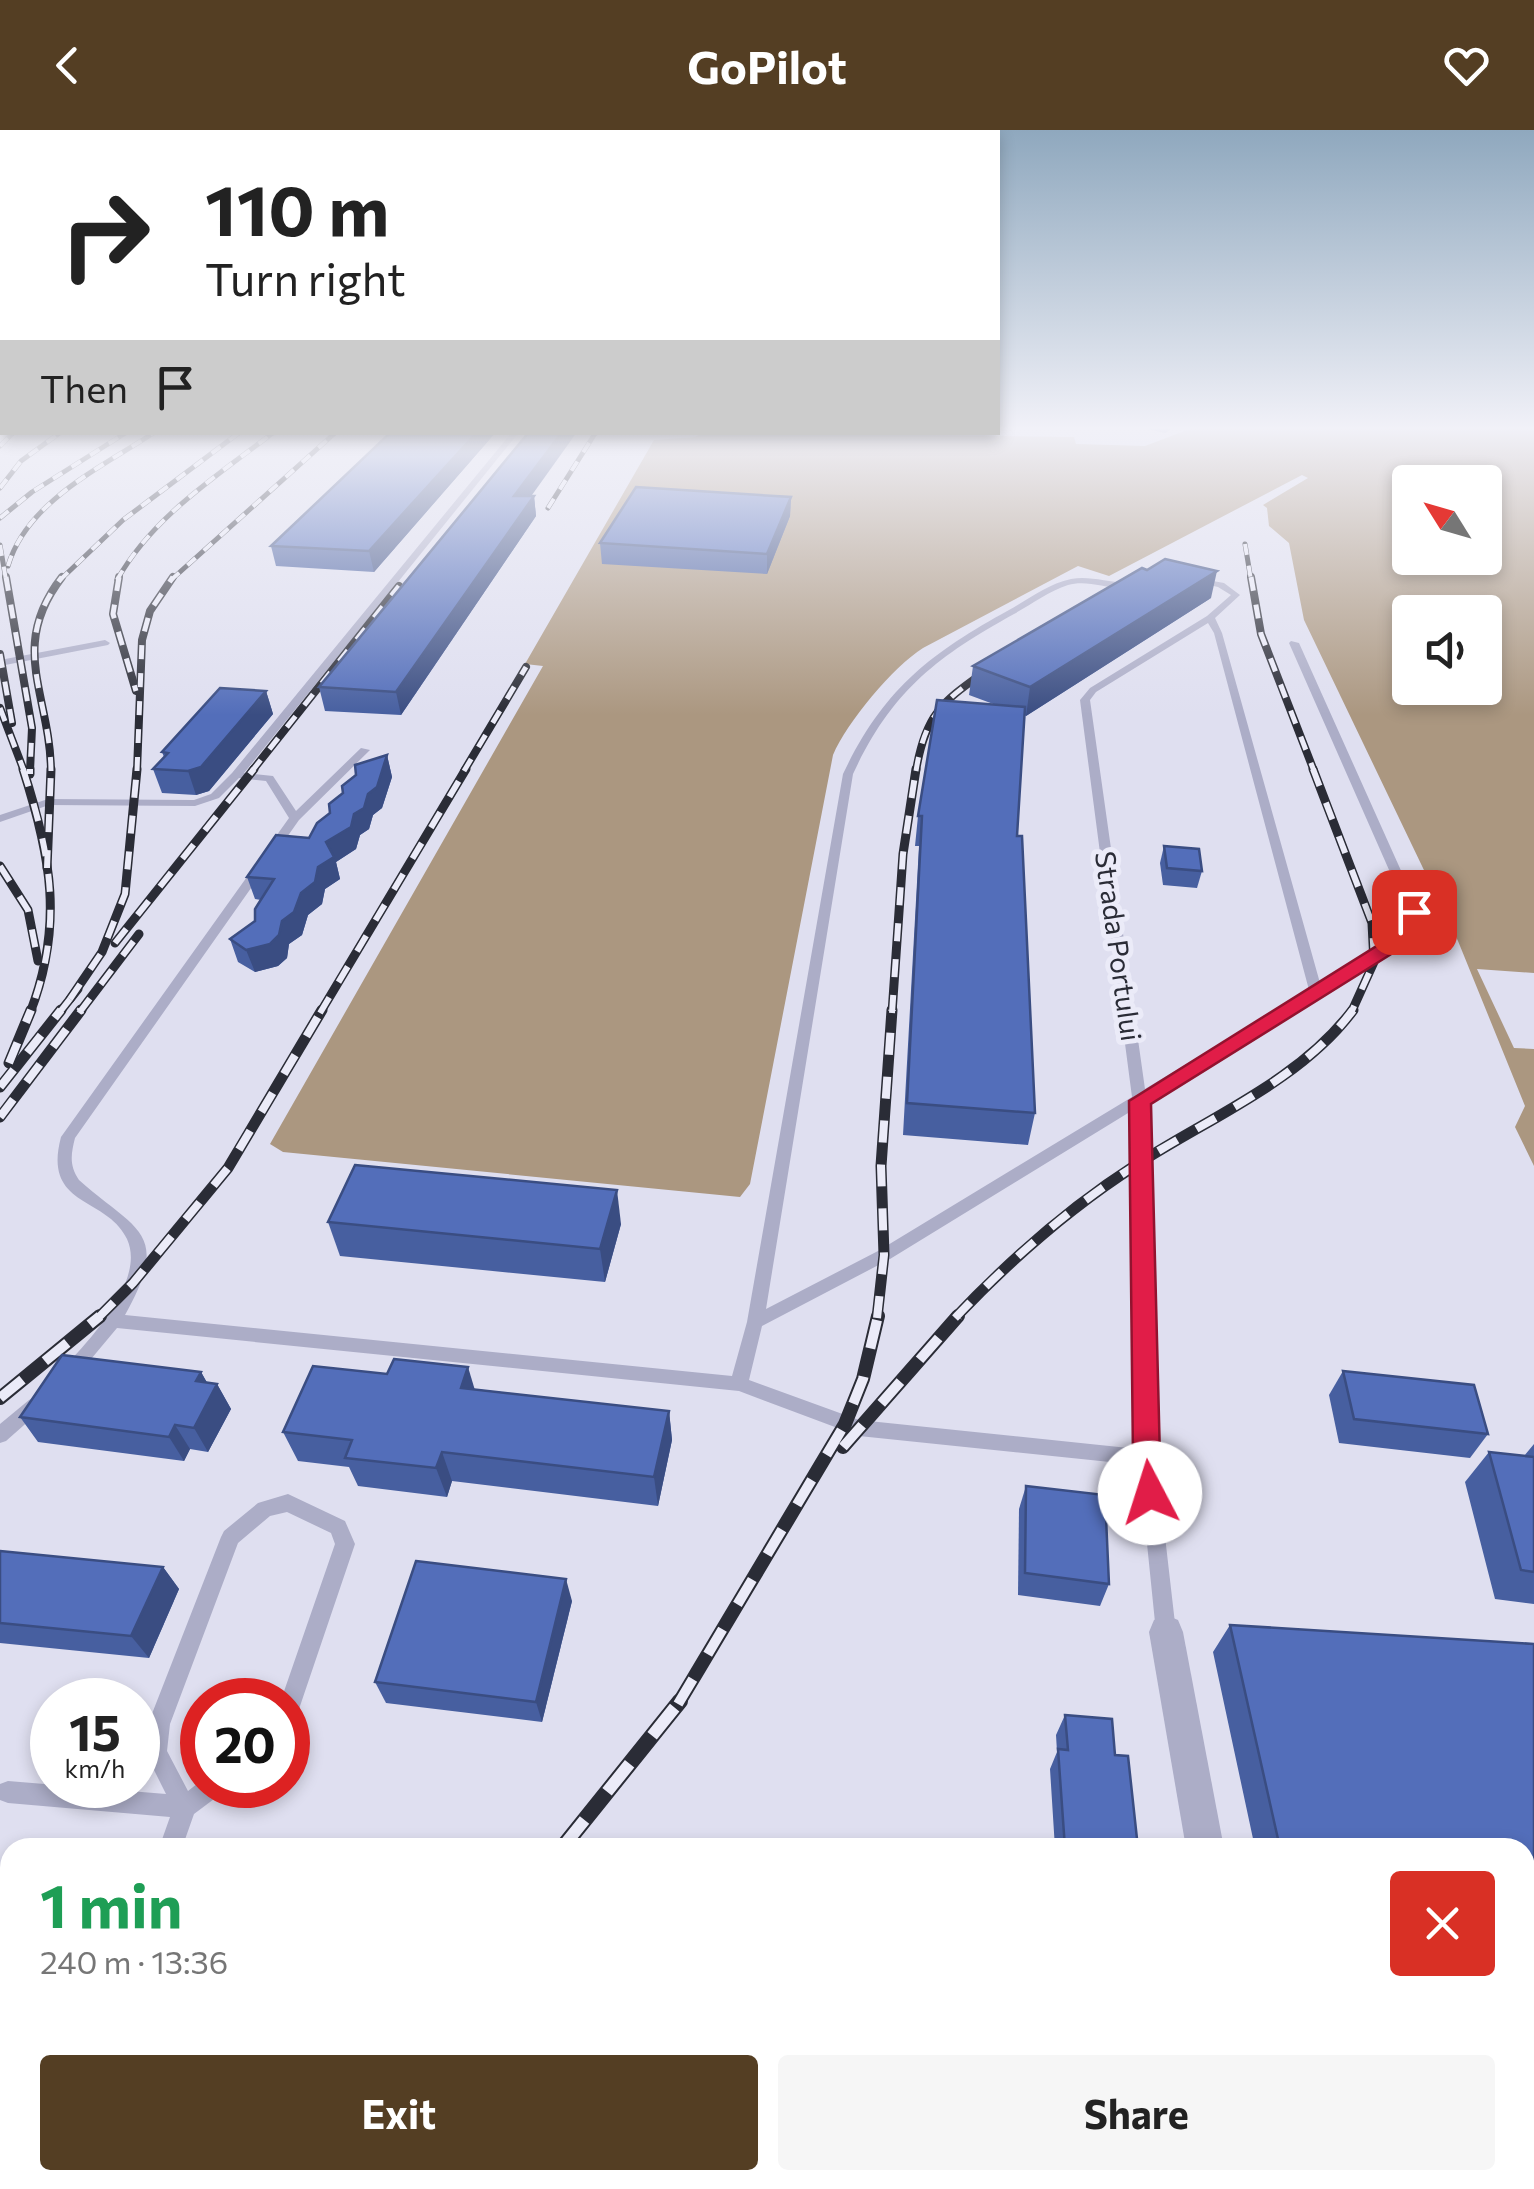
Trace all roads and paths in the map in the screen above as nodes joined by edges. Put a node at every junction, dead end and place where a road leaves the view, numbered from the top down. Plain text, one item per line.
1 (442, 522) edge
2 (1182, 578) edge
3 (1151, 581) edge
4 (1210, 618) junction
5 (105, 643) dead end
6 (1294, 644) dead end
7 (0, 664) edge
8 (366, 750) dead end
9 (236, 775) junction
10 (295, 818) junction
11 (0, 819) edge
12 (1316, 992) junction
13 (1140, 1101) junction
14 (113, 1321) junction
15 (755, 1322) junction
16 (740, 1384) junction
17 (0, 1435) edge
18 (1146, 1458) junction
19 (1166, 1632) joint
20 (299, 1678) edge
21 (8, 1792) dead end
22 (180, 1798) edge
23 (180, 1807) edge
24 (185, 1808) edge
25 (174, 1838) edge
26 (1203, 1838) edge

1 - 9 lane
2 - 4 lane
3 - 15 lane
4 - 12 lane
4 - 13 lane, Strada Portului
5 - 7 lane
6 - 12 lane
8 - 10 lane
9 - 10 lane
9 - 11 lane
10 - 14 lane
12 - 13 lane
13 - 15 lane
13 - 18 lane, Strada Portului
14 - 16 lane
14 - 17 lane
15 - 16 lane
16 - 18 lane
18 - 19 lane, Strada Portului
19 - 26 street, Strada Portului
20 - 22 lane
21 - 23 lane
24 - 25 lane

